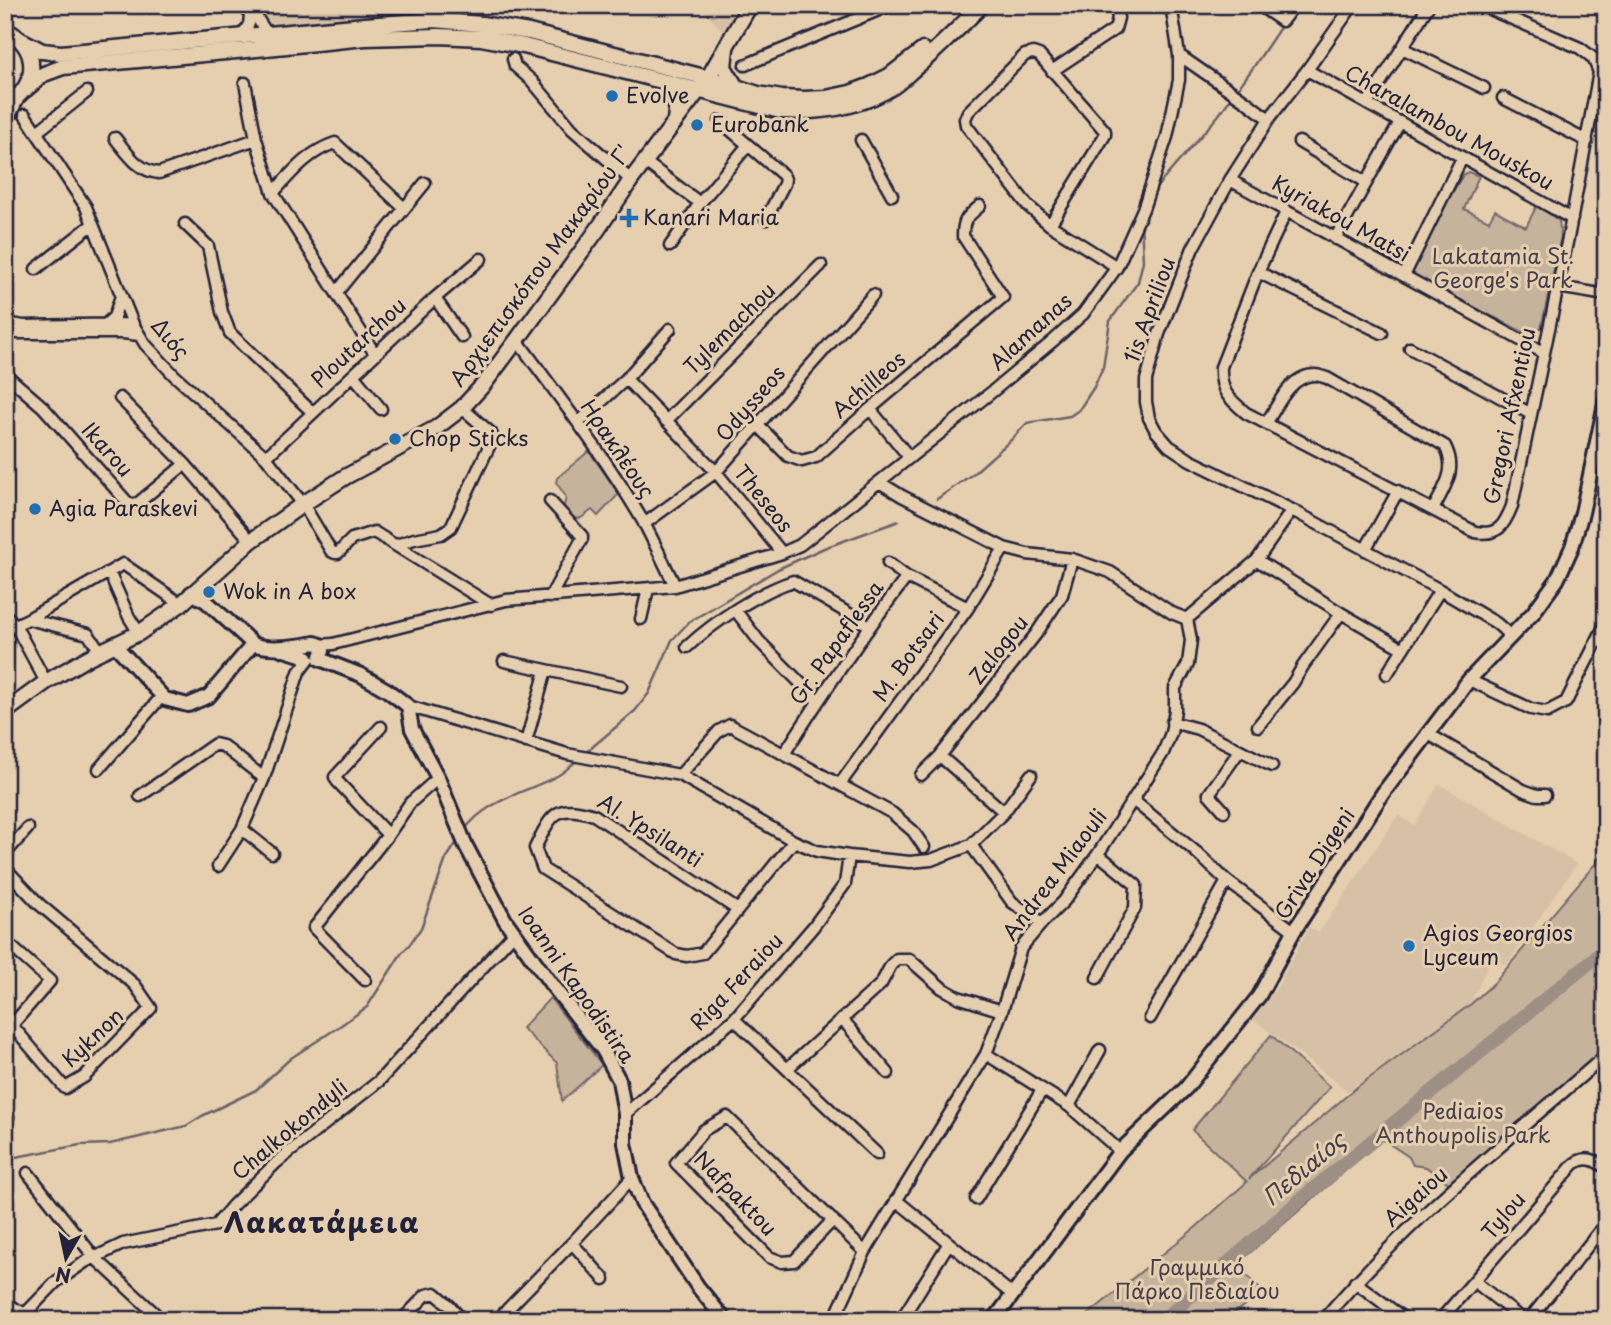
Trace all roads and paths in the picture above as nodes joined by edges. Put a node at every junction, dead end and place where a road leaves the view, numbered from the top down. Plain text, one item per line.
1 (249, 5) edge
2 (256, 5) edge
3 (750, 5) edge
4 (891, 5) edge
5 (969, 5) edge
6 (982, 5) edge
7 (1115, 5) edge
8 (1171, 5) edge
9 (1259, 5) edge
10 (1294, 5) edge
11 (1353, 5) edge
12 (1429, 5) edge
13 (1480, 5) edge
14 (10, 31) edge
15 (268, 34) junction
16 (240, 36) junction
17 (726, 48) junction
18 (1402, 48) junction
19 (1179, 55) junction
20 (513, 60) dead end
21 (745, 65) dead end
22 (1307, 70) junction
23 (1052, 71) junction
24 (667, 82) junction
25 (245, 83) dead end
26 (703, 84) junction
27 (736, 87) junction
28 (1484, 88) dead end
29 (87, 92) dead end
30 (16, 98) edge
31 (1503, 98) dead end
32 (1367, 104) junction
33 (24, 115) dead end
34 (1269, 119) junction
35 (5, 121) edge
36 (720, 121) dead end
37 (675, 122) junction
38 (1400, 122) junction
39 (37, 132) junction
40 (115, 138) dead end
41 (256, 139) junction
42 (861, 140) dead end
43 (1587, 141) junction
44 (1299, 142) dead end
45 (748, 145) junction
46 (1462, 158) junction
47 (645, 162) junction
48 (631, 180) junction
49 (1230, 180) junction
50 (1367, 182) junction
51 (425, 183) dead end
52 (273, 192) junction
53 (892, 195) dead end
54 (700, 203) junction
55 (980, 206) dead end
56 (404, 208) junction
57 (1286, 212) junction
58 (765, 219) dead end
59 (1572, 219) junction
60 (185, 223) dead end
61 (93, 224) junction
62 (1050, 225) junction
63 (1335, 239) junction
64 (670, 246) dead end
65 (481, 259) dead end
66 (821, 265) dead end
67 (1117, 267) junction
68 (36, 269) dead end
69 (1258, 272) junction
70 (1404, 276) junction
71 (1558, 287) junction
72 (337, 292) junction
73 (121, 295) junction
74 (873, 295) dead end
75 (1606, 295) edge
76 (435, 298) junction
77 (5, 319) edge
78 (105, 324) junction
79 (133, 324) junction
80 (670, 329) dead end
81 (1382, 333) dead end
82 (139, 335) junction
83 (5, 336) edge
84 (462, 337) dead end
85 (517, 340) junction
86 (1410, 348) dead end
87 (1544, 353) junction
88 (375, 354) junction
89 (5, 374) edge
90 (353, 375) junction
91 (626, 379) junction
92 (120, 398) dead end
93 (1606, 399) edge
94 (462, 408) junction
95 (381, 409) dead end
96 (870, 409) junction
97 (313, 413) junction
98 (1531, 414) junction
99 (666, 421) junction
100 (1267, 422) junction
101 (578, 423) junction
102 (758, 425) junction
103 (266, 457) junction
104 (909, 457) junction
105 (185, 464) junction
106 (716, 472) junction
107 (879, 482) junction
108 (1398, 491) junction
109 (550, 501) dead end
110 (303, 504) junction
111 (1292, 510) junction
112 (1433, 510) junction
113 (644, 524) junction
114 (251, 541) junction
115 (396, 545) junction
116 (1004, 548) junction
117 (1365, 550) junction
118 (782, 553) junction
119 (1072, 559) junction
120 (1257, 560) junction
121 (888, 563) dead end
122 (109, 572) junction
123 (907, 577) junction
124 (675, 586) junction
125 (648, 589) junction
126 (1440, 590) junction
127 (551, 597) junction
128 (186, 599) junction
129 (491, 604) junction
130 (968, 608) junction
131 (736, 611) junction
132 (1341, 613) junction
133 (5, 614) edge
134 (641, 618) dead end
135 (1187, 619) junction
136 (28, 620) junction
137 (1606, 623) edge
138 (15, 625) junction
139 (870, 626) junction
140 (139, 634) junction
141 (1511, 636) junction
142 (253, 644) junction
143 (687, 646) dead end
144 (108, 648) junction
145 (1403, 649) junction
146 (313, 653) junction
147 (504, 661) dead end
148 (546, 670) junction
149 (1387, 674) dead end
150 (1469, 680) junction
151 (46, 682) junction
152 (621, 686) dead end
153 (162, 696) junction
154 (818, 701) junction
155 (408, 706) junction
156 (5, 712) edge
157 (1172, 722) junction
158 (1258, 726) dead end
159 (381, 727) dead end
160 (1427, 733) junction
161 (526, 742) junction
162 (1240, 750) junction
163 (784, 754) junction
164 (940, 756) junction
165 (1272, 766) dead end
166 (99, 769) dead end
167 (680, 775) junction
168 (921, 775) dead end
169 (1031, 775) dead end
170 (264, 778) junction
171 (438, 778) junction
172 (839, 785) junction
173 (1545, 795) dead end
174 (140, 796) dead end
175 (1134, 801) junction
176 (1224, 811) dead end
177 (1004, 812) junction
178 (28, 828) dead end
179 (242, 829) junction
180 (388, 835) junction
181 (794, 841) junction
182 (971, 845) junction
183 (924, 847) dead end
184 (272, 853) dead end
185 (5, 854) edge
186 (1098, 854) junction
187 (849, 856) junction
188 (218, 866) dead end
189 (5, 868) edge
190 (1227, 881) junction
191 (738, 911) junction
192 (1042, 923) junction
193 (1294, 931) junction
194 (514, 933) junction
195 (5, 941) edge
196 (1097, 978) dead end
197 (365, 980) dead end
198 (1002, 1011) junction
199 (1150, 1018) dead end
200 (734, 1019) junction
201 (843, 1020) junction
202 (9, 1021) edge
203 (1100, 1050) dead end
204 (986, 1054) junction
205 (1606, 1055) edge
206 (788, 1069) junction
207 (888, 1073) dead end
208 (1042, 1090) junction
209 (1069, 1106) junction
210 (625, 1114) junction
211 (1120, 1151) junction
212 (877, 1154) dead end
213 (1606, 1168) edge
214 (28, 1173) dead end
215 (632, 1178) junction
216 (976, 1199) dead end
217 (896, 1200) junction
218 (833, 1220) junction
219 (1606, 1223) edge
220 (572, 1243) junction
221 (949, 1243) junction
222 (865, 1252) junction
223 (94, 1257) junction
224 (604, 1279) dead end
225 (1475, 1281) junction
226 (1356, 1282) junction
227 (1013, 1294) junction
228 (5, 1303) edge
229 (23, 1317) edge
230 (163, 1320) edge
231 (402, 1320) edge
232 (462, 1320) edge
233 (497, 1320) edge
234 (724, 1320) edge
235 (834, 1320) edge
236 (901, 1320) edge
237 (994, 1320) edge
238 (1323, 1320) edge
239 (1406, 1320) edge
240 (1440, 1320) edge
241 (1522, 1320) edge
242 (1529, 1320) edge

1 - 16 street
2 - 15 street
3 - 17 main road, Αρχιεπισκόπου Μακαρίου Γ'
4 - 21 street
5 - 27 main road
6 - 26 main road
7 - 23 street
8 - 19 street, Alamanas
9 - 10 street
11 - 22 street, 1is Apriliou
12 - 18 street
13 - 43 street, Gregori Afxentiou
14 - 16 main road
14 - 30 main road
15 - 16 main road
15 - 26 main road
17 - 26 main road, Αρχιεπισκόπου Μακαρίου Γ'
17 - 27 main road
18 - 28 street
18 - 32 street
19 - 34 street
19 - 67 street, Alamanas
20 - 48 street
22 - 32 street, Charalambou Mouskou
22 - 34 street, 1is Apriliou
23 - 62 street
23 - 62 street
24 - 26 main road
24 - 30 main road
24 - 37 main road
25 - 41 street
26 - 27 main road
26 - 37 main road, Αρχιεπισκόπου Μακαρίου Γ'
29 - 39 street
30 - 35 main road
31 - 43 street
32 - 38 street, Charalambou Mouskou
33 - 39 street, Διός
34 - 49 street, 1is Apriliou
36 - 45 street
37 - 47 main road, Αρχιεπισκόπου Μακαρίου Γ'
38 - 46 street, Charalambou Mouskou
38 - 50 street
39 - 61 street, Διός
40 - 41 street
41 - 52 street
42 - 53 street
43 - 59 street, Gregori Afxentiou
44 - 50 street
45 - 54 street
45 - 58 street
46 - 59 street, Charalambou Mouskou
46 - 70 street
47 - 48 main road, Αρχιεπισκόπου Μακαρίου Γ'
47 - 54 street
48 - 85 main road, Αρχιεπισκόπου Μακαρίου Γ'
49 - 57 street, Kyriakou Matsi
49 - 111 street, 1is Apriliou
50 - 63 street
51 - 56 street
52 - 56 street
52 - 72 street
54 - 64 street
55 - 96 street, Achilleos
56 - 72 street
57 - 63 street, Kyriakou Matsi
57 - 69 street, Gregori Afxentiou
59 - 71 street, Gregori Afxentiou
60 - 97 street
61 - 68 street
61 - 73 street, Διός
62 - 67 street
63 - 70 street, Kyriakou Matsi
65 - 76 street, Ploutarchou
66 - 99 street, Tylemachou
67 - 104 street, Alamanas
69 - 81 street
69 - 100 street, Gregori Afxentiou
70 - 87 street, Kyriakou Matsi
71 - 75 street
71 - 87 street, Gregori Afxentiou
72 - 88 street
73 - 78 street
73 - 79 street, Διός
74 - 102 street, Odysseos
76 - 84 street
76 - 88 street, Ploutarchou
77 - 78 street
78 - 79 street
79 - 82 street, Διός
80 - 91 street
82 - 83 street
82 - 103 street, Διός
85 - 94 main road, Αρχιεπισκόπου Μακαρίου Γ'
85 - 101 street, Ηρακλέους
86 - 98 street
87 - 98 street, Gregori Afxentiou
88 - 90 street, Ploutarchou
89 - 105 street, Ikarou
90 - 95 street
90 - 97 street, Ploutarchou
91 - 99 street, Theseos
91 - 101 street
92 - 105 street, Ikarou
93 - 141 street, Griva Digeni
94 - 110 main road, Αρχιεπισκόπου Μακαρίου Γ'
94 - 115 street
96 - 102 street, Achilleos
96 - 104 street
97 - 103 street, Ploutarchou
98 - 112 street, Gregori Afxentiou
99 - 106 street, Theseos
100 - 108 street, Gregori Afxentiou
100 - 112 street
101 - 113 street, Ηρακλέους
102 - 106 street, Odysseos
103 - 110 street, Διός
104 - 107 street, Alamanas
105 - 114 street, Ikarou
106 - 113 street, Odysseos
106 - 118 street, Theseos
107 - 116 street
107 - 118 street, Alamanas
108 - 112 street, Gregori Afxentiou
108 - 117 street
109 - 127 street
110 - 114 main road, Αρχιεπισκόπου Μακαρίου Γ'
110 - 115 street, Διός
111 - 117 street, 1is Apriliou
111 - 120 street
113 - 124 street, Ηρακλέους
114 - 128 main road, Αρχιεπισκόπου Μακαρίου Γ'
115 - 129 street
116 - 119 street
116 - 130 street, M. Botsari
117 - 126 street, 1is Apriliou
118 - 124 street, Alamanas
119 - 135 street
119 - 164 street, Zalogou
120 - 132 street
120 - 135 street
121 - 123 street
122 - 128 street
122 - 136 street
122 - 140 street
123 - 130 street, Gr. Papaflessa
123 - 139 street, Gr. Papaflessa
124 - 125 street, Alamanas
125 - 127 street, Alamanas
125 - 134 street
126 - 141 street, 1is Apriliou
126 - 145 street
127 - 129 street, Alamanas
128 - 140 main road, Αρχιεπισκόπου Μακαρίου Γ'
128 - 142 street
129 - 146 street, Alamanas
130 - 172 street, M. Botsari
131 - 139 street
131 - 143 street
131 - 154 street
132 - 145 street
132 - 158 street
133 - 138 street
135 - 157 street, Andrea Miaouli
136 - 138 street
136 - 144 street
137 - 150 street
138 - 151 street
139 - 154 street, Gr. Papaflessa
140 - 144 main road, Αρχιεπισκόπου Μακαρίου Γ'
141 - 150 street, Griva Digeni
142 - 146 street
142 - 153 street
144 - 151 main road, Αρχιεπισκόπου Μακαρίου Γ'
144 - 153 street
145 - 149 street
146 - 155 street
146 - 170 street
147 - 148 street
148 - 152 street
148 - 161 street
150 - 160 street, Griva Digeni
151 - 156 main road, Αρχιεπισκόπου Μακαρίου Γ'
153 - 166 street
154 - 163 street, Gr. Papaflessa
155 - 161 street
155 - 171 street, Ioanni Kapodistira
157 - 162 street
157 - 175 street, Andrea Miaouli
159 - 180 street
160 - 173 street
160 - 193 street, Griva Digeni
161 - 167 street
162 - 165 street
162 - 176 street
163 - 167 street
163 - 172 street
164 - 168 street, Zalogou
164 - 177 street
167 - 181 street
169 - 177 street
170 - 174 street
170 - 179 street
171 - 180 street
171 - 194 street, Ioanni Kapodistira
172 - 183 street
175 - 186 street, Andrea Miaouli
175 - 190 street
177 - 182 street
178 - 185 street
179 - 184 street
179 - 188 street
180 - 197 street
181 - 187 street
181 - 191 street
182 - 187 street
182 - 192 street
186 - 192 street, Andrea Miaouli
186 - 196 street
187 - 200 street, Riga Feraiou
189 - 202 street, Kyknon
190 - 193 street
190 - 199 street
191 - 191 street, Al. Ypsilanti
192 - 198 street, Andrea Miaouli
193 - 211 street, Griva Digeni
194 - 210 street, Ioanni Kapodistira
194 - 223 street, Chalkokondyli
195 - 202 street
198 - 201 street
198 - 204 street, Andrea Miaouli
200 - 206 street
200 - 210 street, Riga Feraiou
201 - 206 street
201 - 207 street
203 - 209 street
204 - 208 street
204 - 217 street, Andrea Miaouli
205 - 226 street, Aigaiou
206 - 212 street
208 - 209 street
208 - 216 street
209 - 211 street
210 - 215 street, Ioanni Kapodistira
211 - 227 street, Griva Digeni
213 - 225 street, Tylou
214 - 223 street
215 - 220 street
215 - 234 street, Ioanni Kapodistira
217 - 221 street
217 - 222 street, Andrea Miaouli
218 - 218 street, Nafpaktou
218 - 222 street, Nafpaktou
219 - 242 street
220 - 224 street
220 - 233 street
221 - 227 street
221 - 236 street
222 - 235 street, Andrea Miaouli
223 - 229 street, Chalkokondyli
223 - 230 street
225 - 240 street, Tylou
225 - 241 street
226 - 238 street, Aigaiou
226 - 239 street
227 - 237 street, Griva Digeni
228 - 229 street
231 - 232 street

